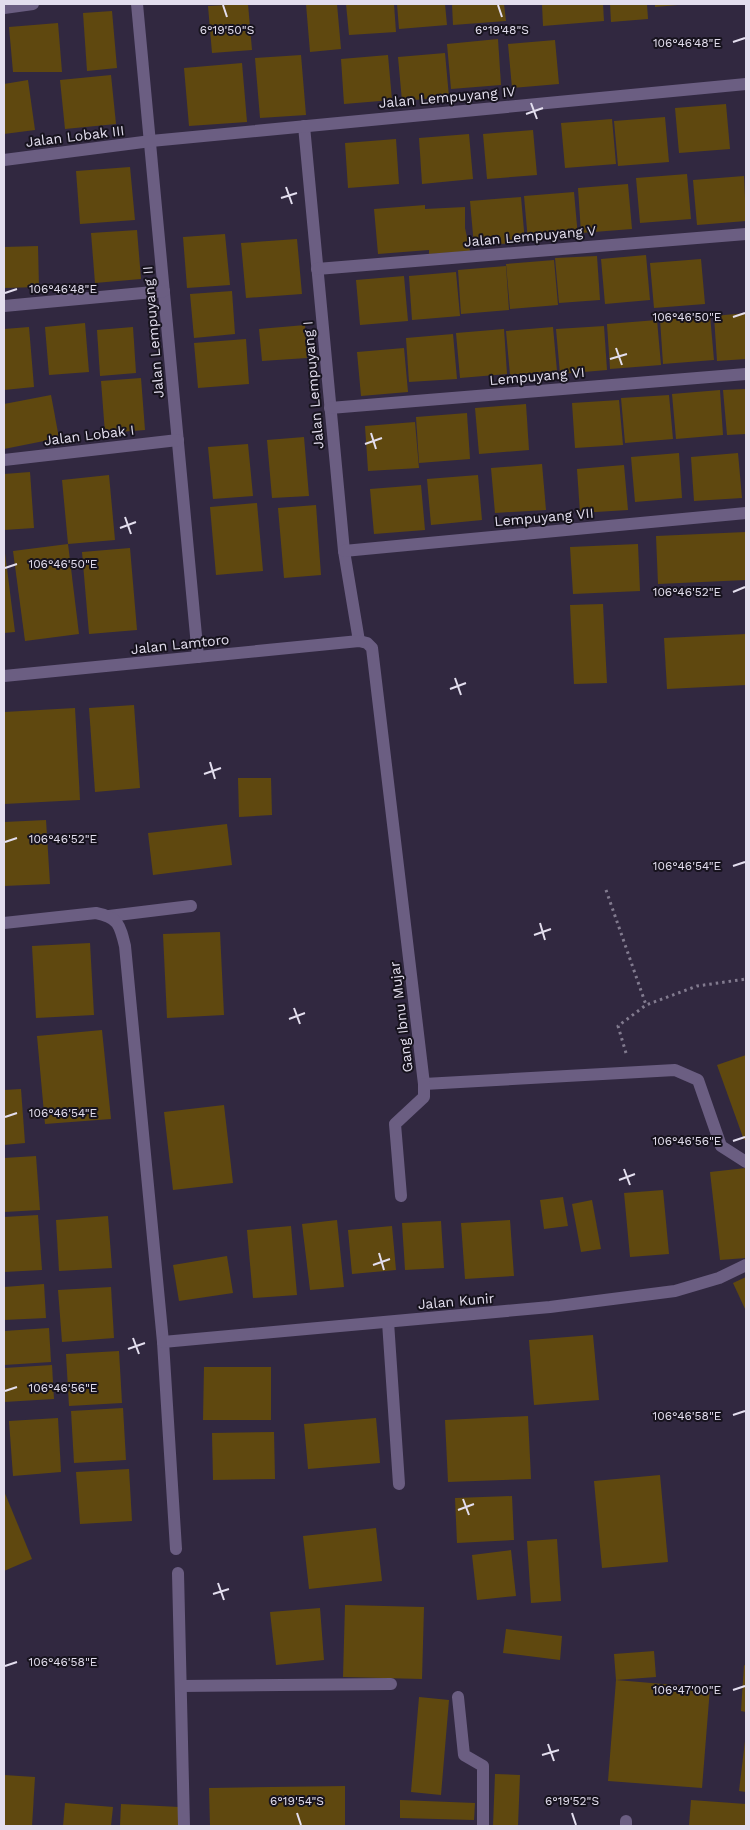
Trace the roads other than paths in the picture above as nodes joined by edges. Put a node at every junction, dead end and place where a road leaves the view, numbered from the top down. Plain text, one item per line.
1 (33, 4) edge
2 (137, 4) edge
3 (4, 8) edge
4 (746, 84) edge
5 (304, 126) junction
6 (150, 141) junction
7 (4, 160) edge
8 (746, 234) edge
9 (317, 269) junction
10 (164, 291) junction
11 (4, 306) edge
12 (746, 374) edge
13 (330, 408) junction
14 (178, 440) junction
15 (4, 460) edge
16 (746, 513) edge
17 (344, 551) junction
18 (359, 641) junction
19 (198, 657) junction
20 (4, 676) edge
21 (190, 906) dead end
22 (109, 916) junction
23 (4, 923) edge
24 (424, 1084) junction
25 (746, 1162) edge
26 (401, 1196) dead end
27 (746, 1265) edge
28 (388, 1322) junction
29 (163, 1342) junction
30 (399, 1484) dead end
31 (176, 1549) dead end
32 (178, 1573) dead end
33 (391, 1684) dead end
34 (182, 1686) junction
35 (458, 1698) dead end
36 (184, 1826) edge
37 (483, 1826) edge

1 - 3 street
2 - 6 street, Jalan Lempuyang II
4 - 5 street, Jalan Lempuyang IV
5 - 6 street, Jalan Lempuyang IV
5 - 9 street, Jalan Lempuyang I
6 - 7 street, Jalan Lobak III
6 - 10 street, Jalan Lempuyang II
8 - 9 street, Jalan Lempuyang V
9 - 13 street, Jalan Lempuyang I
10 - 11 street
10 - 14 street, Jalan Lempuyang II
12 - 13 street, Lempuyang VI
13 - 17 street, Jalan Lempuyang I
14 - 15 street, Jalan Lobak I
14 - 19 street, Jalan Lempuyang II
16 - 17 street, Lempuyang VII
17 - 18 street, Jalan Lempuyang I
18 - 19 street, Jalan Lamtoro
18 - 24 street, Gang Ibnu Mujar
19 - 20 street, Jalan Lamtoro
21 - 22 street
22 - 23 street
22 - 29 street
24 - 25 street, Gang Ibnu Mujar
24 - 26 street
27 - 28 street, Jalan Kunir
28 - 29 street, Jalan Kunir
28 - 30 street
29 - 31 street
32 - 34 street
33 - 34 street
34 - 36 street
35 - 37 street

